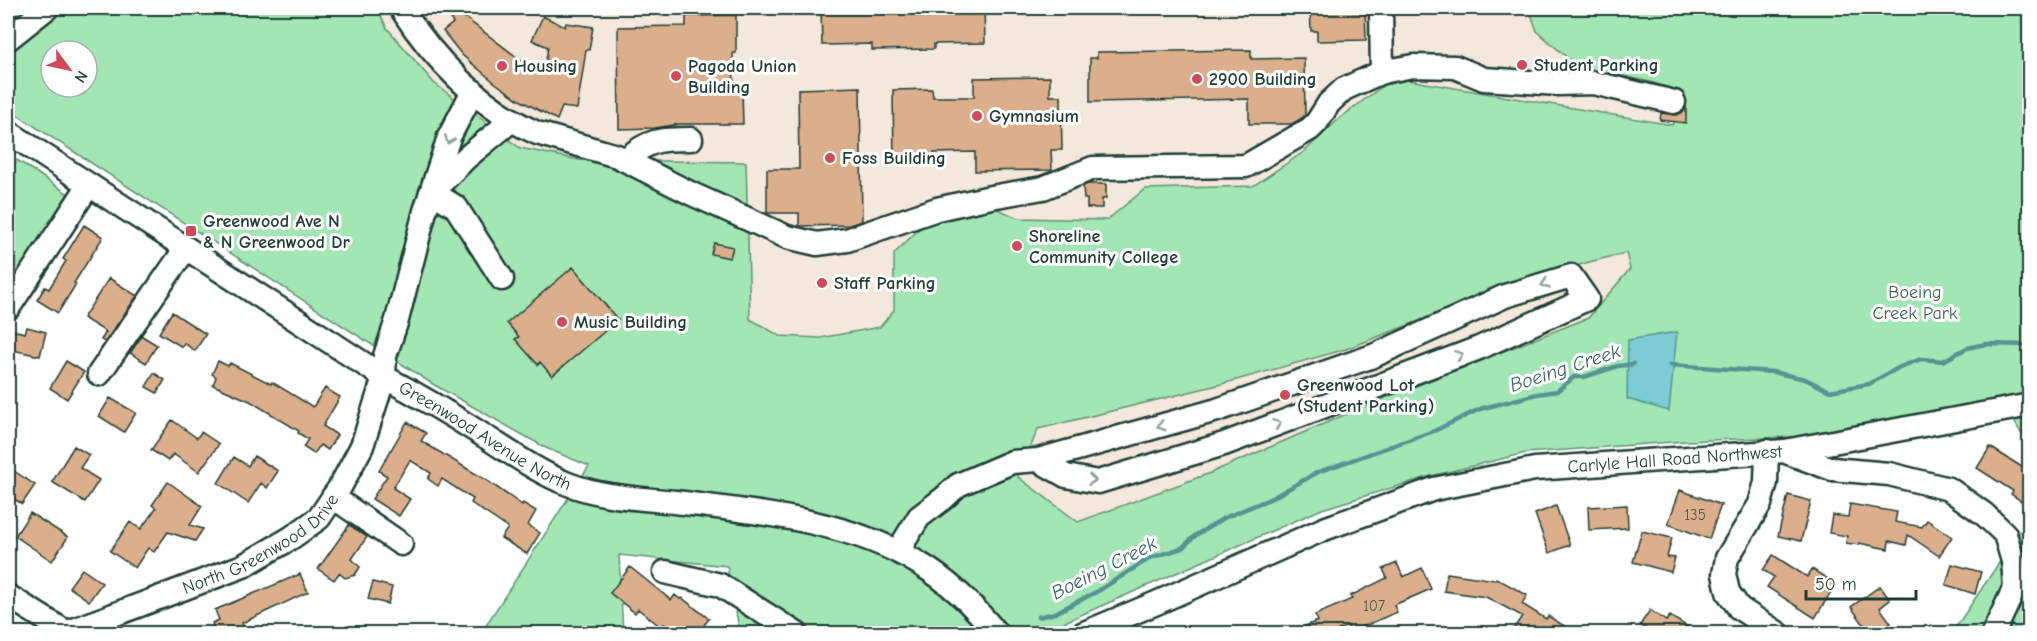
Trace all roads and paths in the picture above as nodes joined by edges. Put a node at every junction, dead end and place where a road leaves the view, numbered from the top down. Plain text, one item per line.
1 (47, 8) edge
2 (401, 8) edge
3 (1381, 8) edge
4 (8, 39) edge
5 (1382, 72) junction
6 (473, 91) junction
7 (1674, 102) dead end
8 (512, 120) junction
9 (8, 132) edge
10 (691, 139) dead end
11 (626, 159) junction
12 (89, 185) junction
13 (432, 192) junction
14 (186, 248) junction
15 (502, 279) dead end
16 (9, 307) dead end
17 (99, 374) dead end
18 (384, 376) junction
19 (2030, 405) edge
20 (1776, 452) junction
21 (1038, 460) junction
22 (333, 497) junction
23 (402, 544) dead end
24 (898, 551) junction
25 (665, 572) dead end
26 (8, 596) edge
27 (67, 633) edge
28 (797, 633) edge
29 (997, 633) edge
30 (1082, 633) edge
31 (1779, 633) edge
32 (1993, 633) edge

1 - 4 street
2 - 6 street
3 - 5 street
5 - 7 street
5 - 11 street
6 - 8 street
6 -> 13 street, North Greenwood Drive
8 - 11 street
8 - 13 street
9 - 12 street, Greenwood Avenue North
10 - 11 street
12 - 14 street, Greenwood Avenue North
12 - 16 street
13 - 15 street
13 - 18 street, North Greenwood Drive
14 - 17 street
14 - 18 street, Greenwood Avenue North
18 - 22 street, North Greenwood Drive
18 - 24 street, Greenwood Avenue North
19 - 20 street, Carlyle Hall Road Northwest
20 - 30 street, Carlyle Hall Road Northwest
20 - 31 street
20 - 32 street
21 -> 21 street
21 - 24 street
22 - 23 street
22 - 27 street, North Greenwood Drive
24 - 29 street, Greenwood Avenue North
25 - 28 street
26 - 27 street

